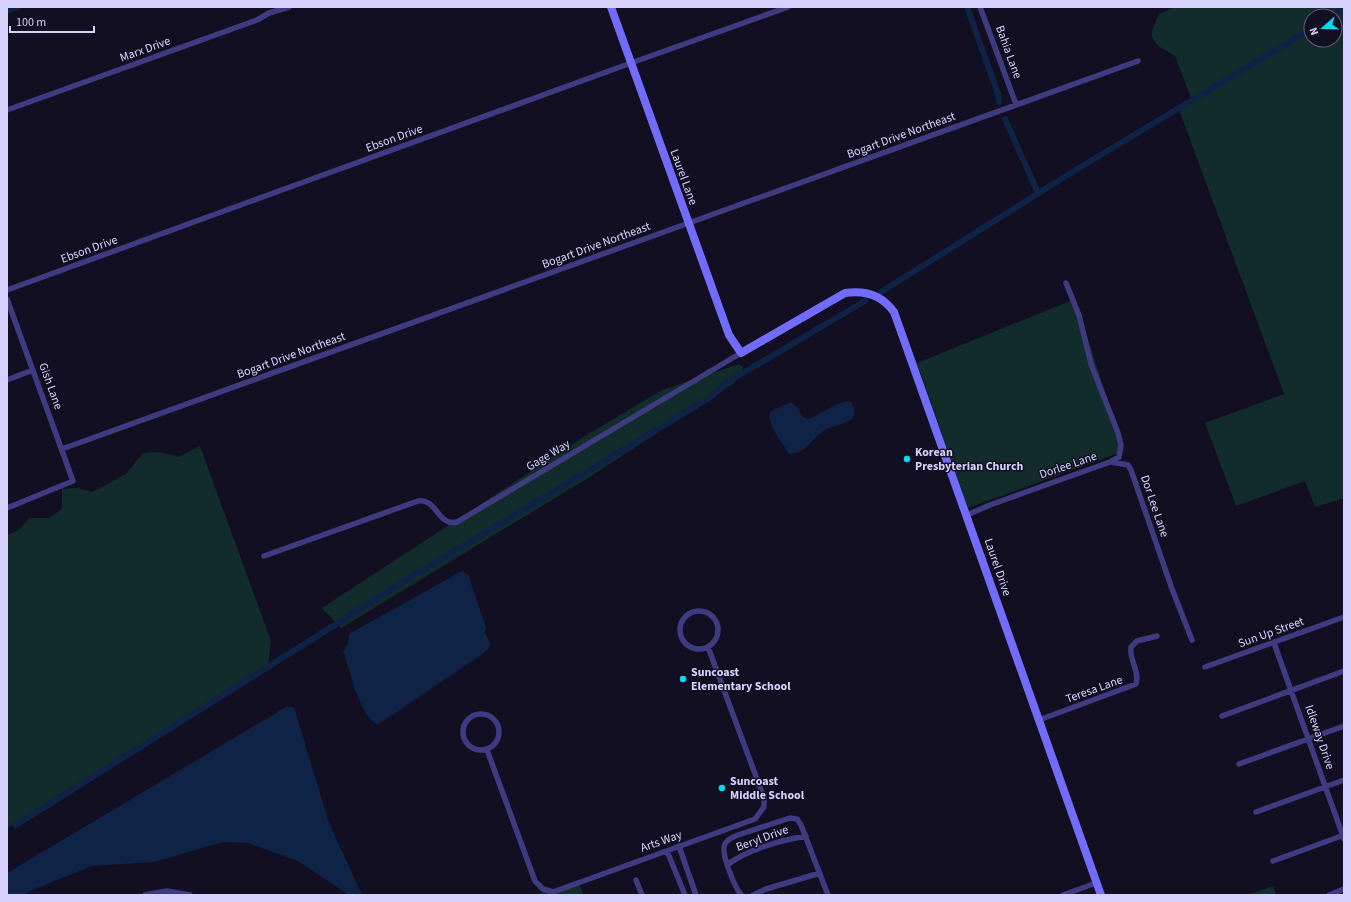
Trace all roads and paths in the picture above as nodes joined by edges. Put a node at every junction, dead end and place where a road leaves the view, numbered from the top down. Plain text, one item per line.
1 (289, 7) edge
2 (611, 7) edge
3 (788, 7) edge
4 (980, 7) edge
5 (1138, 61) dead end
6 (631, 63) junction
7 (1016, 104) junction
8 (7, 110) edge
9 (688, 224) junction
10 (1066, 283) dead end
11 (7, 290) edge
12 (7, 299) edge
13 (833, 299) joint
14 (741, 353) junction
15 (33, 370) junction
16 (7, 380) edge
17 (62, 449) junction
18 (1110, 462) junction
19 (7, 508) edge
20 (967, 515) junction
21 (264, 556) dead end
22 (1344, 617) edge
23 (1156, 636) dead end
24 (1192, 640) dead end
25 (1274, 643) junction
26 (708, 647) junction
27 (1205, 667) dead end
28 (1344, 671) edge
29 (1291, 690) junction
30 (1222, 716) dead end
31 (1039, 720) junction
32 (1344, 726) edge
33 (1308, 739) junction
34 (487, 750) junction
35 (1239, 764) dead end
36 (1344, 780) edge
37 (1325, 787) junction
38 (1256, 812) dead end
39 (806, 836) junction
40 (1344, 836) edge
41 (679, 846) junction
42 (667, 851) junction
43 (1273, 861) dead end
44 (727, 865) junction
45 (820, 873) junction
46 (636, 880) dead end
47 (1096, 883) junction
48 (1344, 890) edge
49 (145, 895) edge
50 (190, 895) edge
51 (642, 895) edge
52 (685, 895) edge
53 (696, 895) edge
54 (741, 895) edge
55 (753, 895) edge
56 (828, 895) edge
57 (1063, 895) edge
58 (1100, 895) edge
59 (1329, 895) edge

1 - 8 street, Marx Drive
2 - 6 street, Laurel Lane
3 - 6 street, Ebson Drive
4 - 7 street, Bahia Lane
5 - 7 street, Bogart Drive Northeast
6 - 9 street, Laurel Lane
6 - 11 street, Ebson Drive
7 - 9 street, Bogart Drive Northeast
9 - 14 street, Laurel Lane
9 - 17 street, Bogart Drive Northeast
10 - 18 street
12 - 15 street, Gish Lane
13 - 14 street, Gage Way
13 - 20 street, Laurel Drive
14 - 21 street, Gage Way
15 - 16 street
15 - 17 street, Gish Lane
17 - 19 street, Gish Lane
18 - 20 street, Dorlee Lane
18 - 24 street, Dor Lee Lane
20 - 31 street, Laurel Drive
22 - 25 street, Sun Up Street
23 - 31 street, Teresa Lane
25 - 27 street, Sun Up Street
25 - 29 street, Idleway Drive
26 - 26 street
26 - 41 street, Arts Way
28 - 29 street
29 - 30 street
29 - 33 street, Idleway Drive
31 - 47 street, Laurel Drive
32 - 33 street
33 - 35 street
33 - 37 street, Idleway Drive
34 - 34 street
34 - 42 street, Arts Way
36 - 37 street
37 - 38 street
37 - 40 street, Idleway Drive
39 - 44 street, Beryl Drive
39 - 44 street, Beryl Drive
39 - 45 street, Beryl Drive
40 - 43 street
41 - 42 street, Arts Way
41 - 53 street
42 - 52 street
44 - 54 street, Beryl Drive
45 - 55 street
45 - 56 street, Beryl Drive
46 - 51 street
47 - 57 street
47 - 58 street, Laurel Drive
48 - 59 street
49 - 50 street

